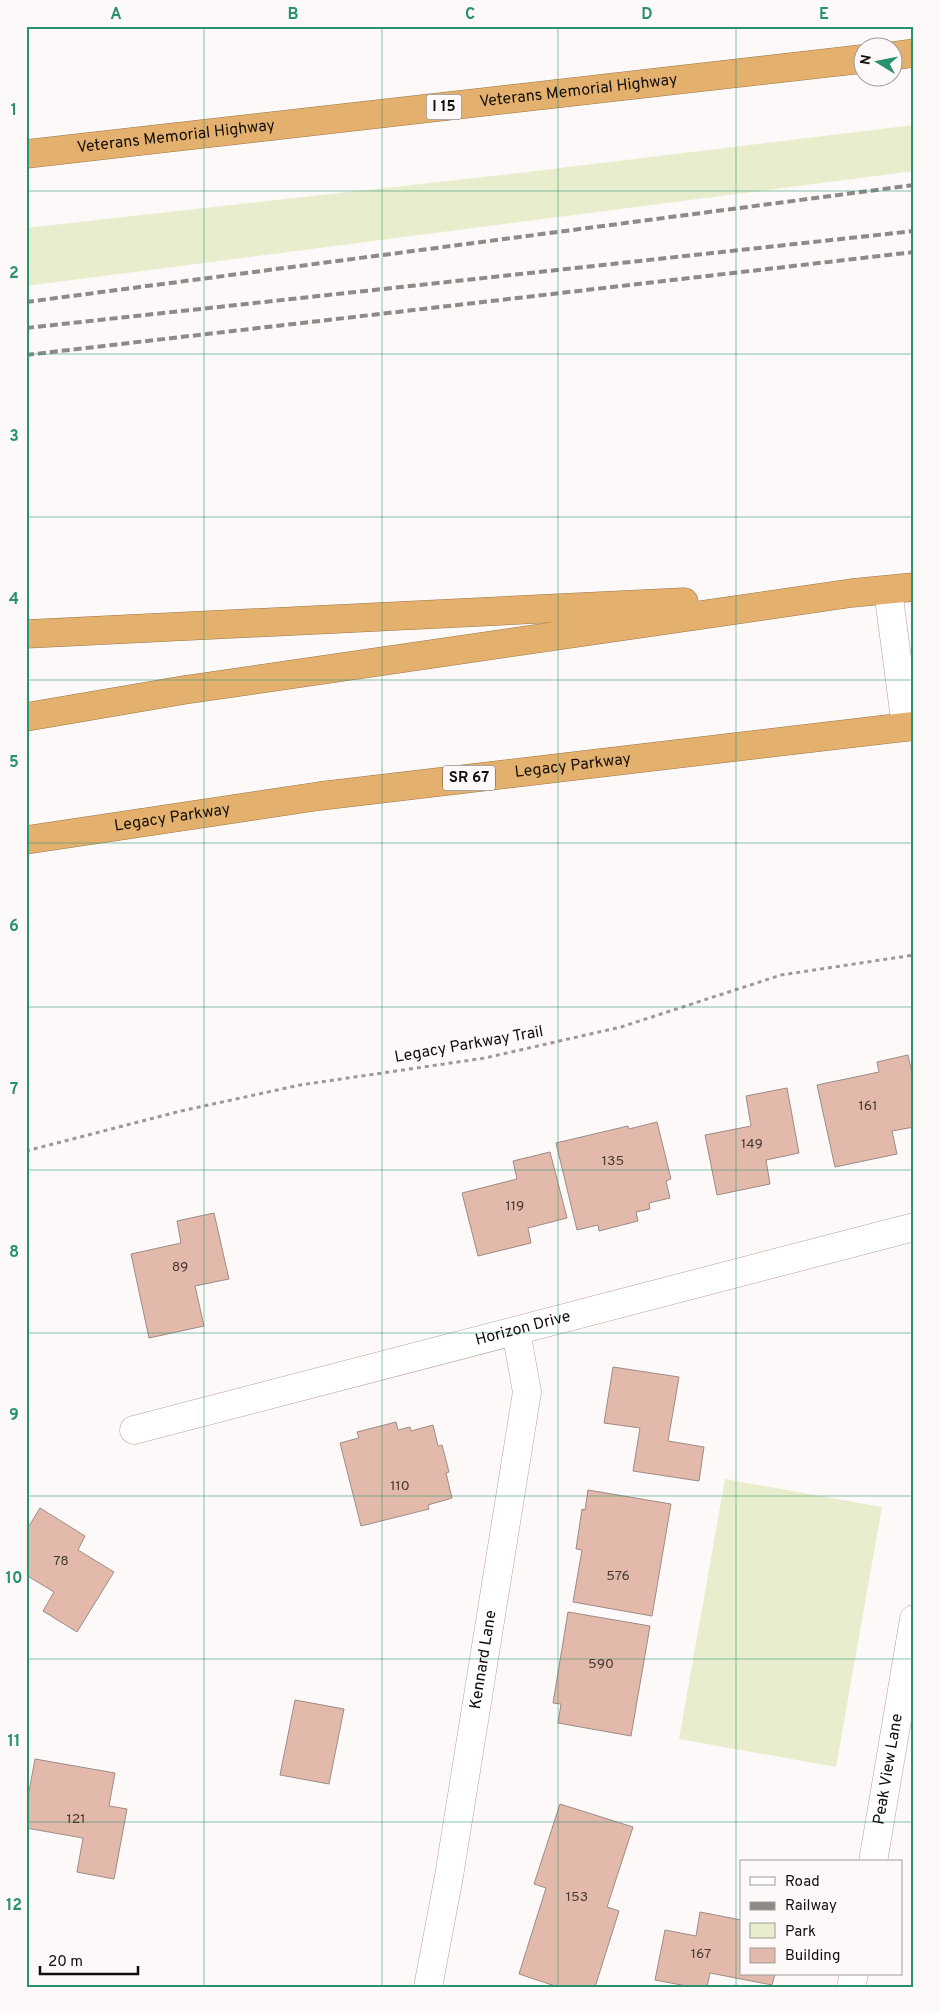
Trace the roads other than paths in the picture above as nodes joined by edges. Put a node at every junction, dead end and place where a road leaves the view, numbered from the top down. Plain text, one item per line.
1 (852, 60) edge
2 (26, 154) edge
3 (901, 588) edge
4 (852, 594) junction
5 (26, 634) edge
6 (26, 717) edge
7 (910, 727) edge
8 (26, 840) edge
9 (914, 1227) edge
10 (516, 1330) junction
11 (134, 1430) dead end
12 (914, 1619) edge
13 (873, 1860) edge
14 (428, 1987) edge

1 - 2 highway, Veterans Memorial Highway / I 15
3 - 4 highway
3 - 7 street
4 - 5 highway
4 - 6 highway
7 - 8 highway, Legacy Parkway / SR 67
9 - 10 street, Horizon Drive
10 - 11 street, Horizon Drive
10 - 14 street, Kennard Lane
12 - 13 street, Peak View Lane

